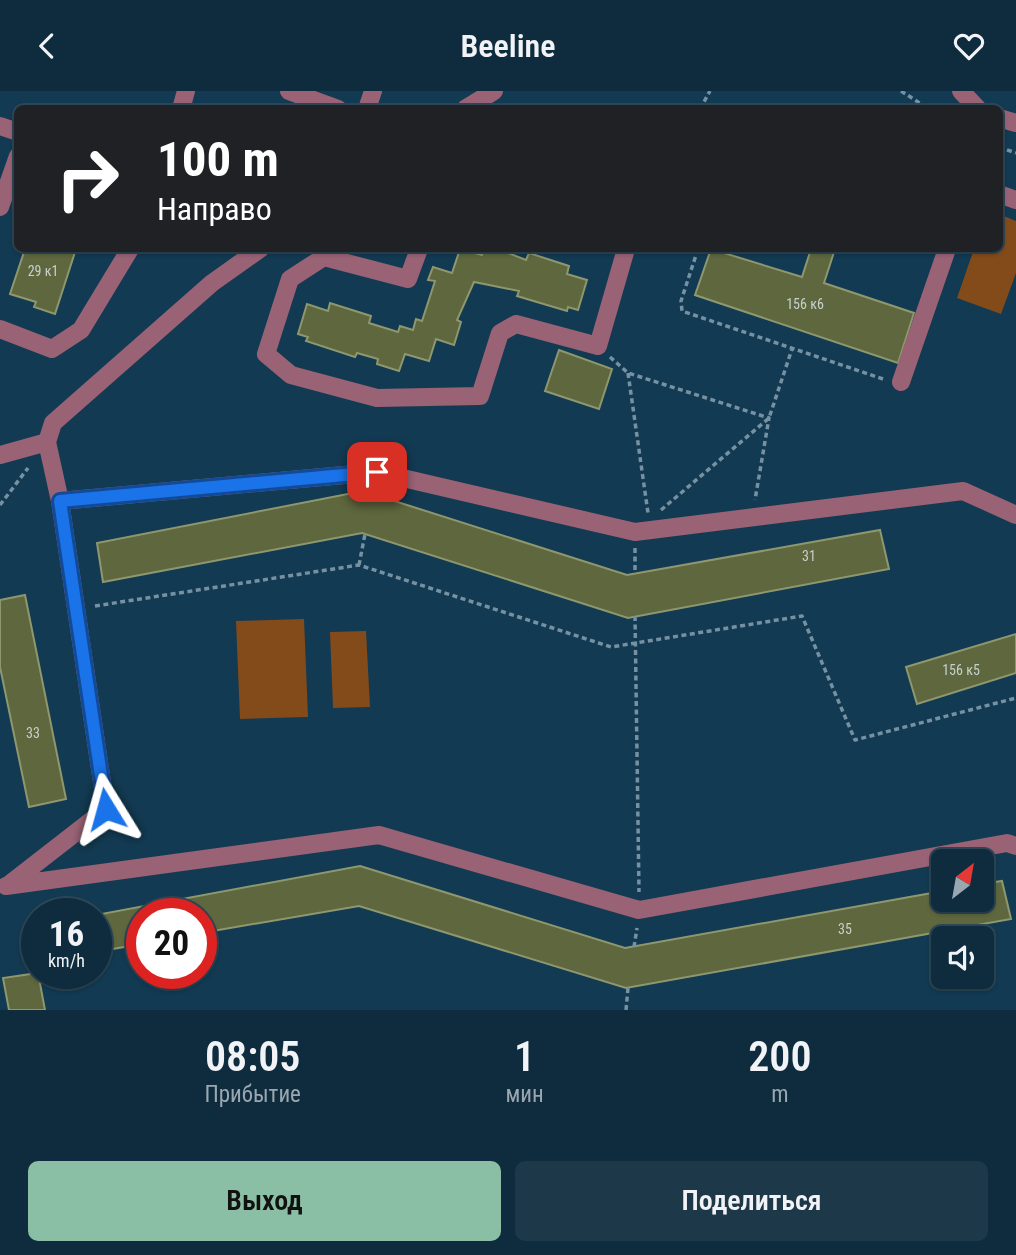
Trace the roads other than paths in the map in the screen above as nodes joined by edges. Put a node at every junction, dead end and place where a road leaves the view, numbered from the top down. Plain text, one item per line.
1 (289, 91) edge
2 (494, 91) edge
3 (961, 91) edge
4 (327, 105) edge
5 (472, 105) edge
6 (974, 105) edge
7 (14, 167) edge
8 (0, 207) edge
9 (128, 252) edge
10 (256, 252) edge
11 (418, 252) edge
12 (625, 252) edge
13 (946, 252) edge
14 (0, 329) edge
15 (901, 382) road end
16 (47, 442) junction
17 (0, 456) edge
18 (60, 501) junction
19 (1016, 515) edge
20 (1016, 846) edge
21 (3, 887) edge

1 - 4 lane
2 - 5 lane
3 - 6 lane
7 - 8 lane
9 - 14 lane
10 - 16 lane
11 - 12 lane
13 - 15 lane
16 - 17 lane
16 - 18 lane
18 - 19 lane
18 - 21 lane
20 - 21 lane

